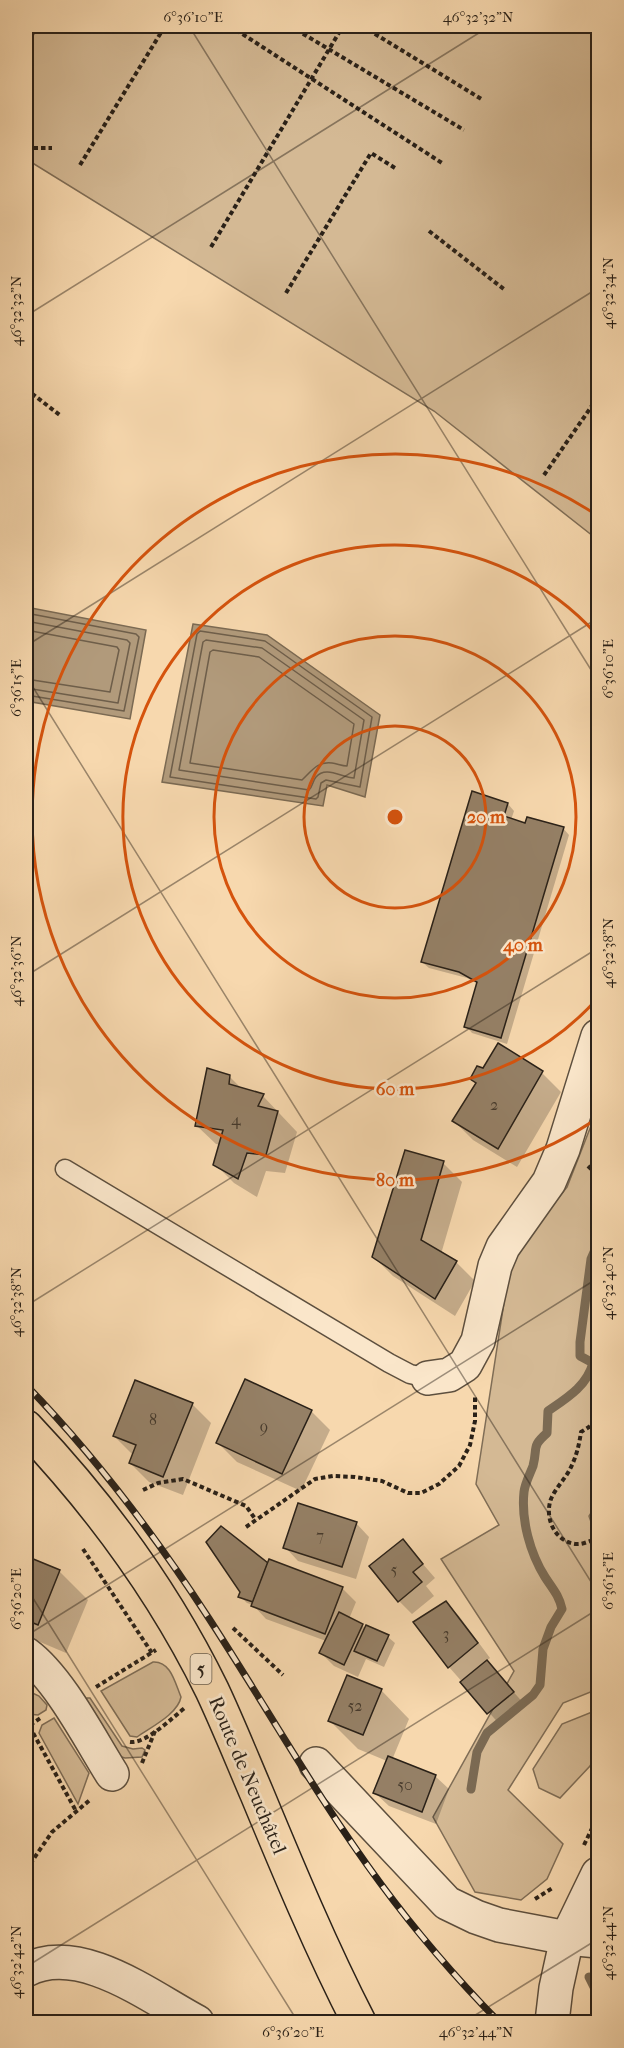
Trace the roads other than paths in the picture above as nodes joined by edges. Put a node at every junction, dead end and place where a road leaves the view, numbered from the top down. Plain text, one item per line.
1 (598, 1036) edge
2 (65, 1169) dead end
3 (428, 1378) joint
4 (26, 1427) edge
5 (26, 1654) edge
6 (316, 1764) dead end
7 (112, 1774) dead end
8 (598, 1875) edge
9 (583, 1939) edge
10 (26, 1970) edge
11 (197, 2022) edge
12 (359, 2022) edge
13 (552, 2022) edge

1 - 3 street
2 - 3 lane
4 - 12 main road, Route de Neuchâtel / 5
5 - 7 street
6 - 9 street
8 - 9 street
9 - 13 street
10 - 11 street

